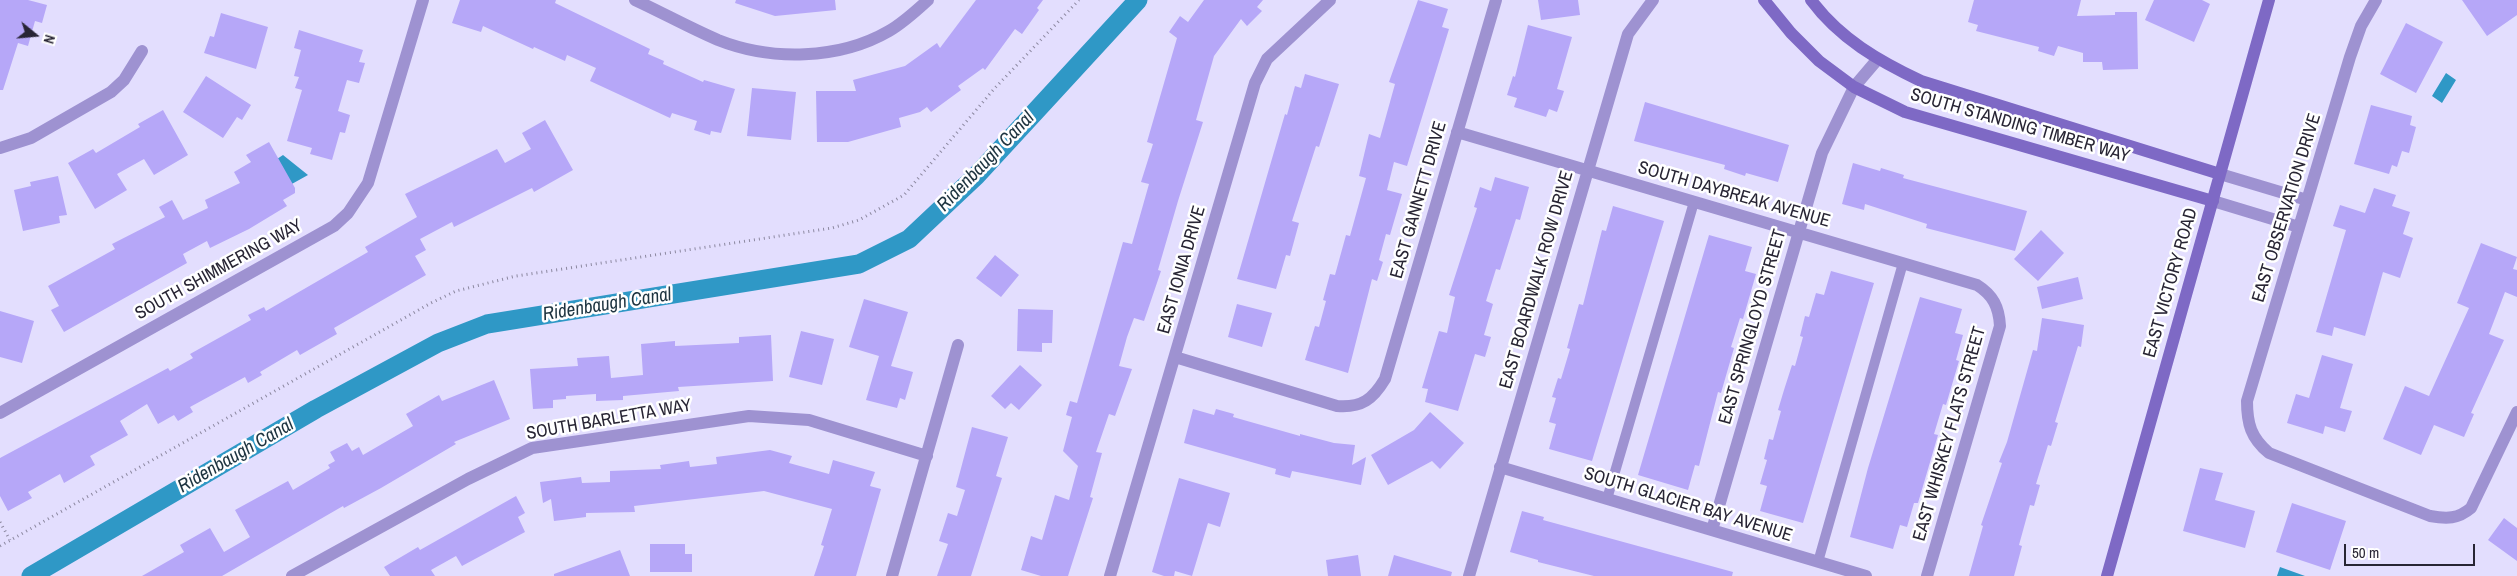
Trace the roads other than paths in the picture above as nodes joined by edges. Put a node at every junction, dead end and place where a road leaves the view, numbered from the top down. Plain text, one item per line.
1 (423, 0) edge
2 (635, 0) edge
3 (928, 0) edge
4 (1330, 0) edge
5 (1496, 0) edge
6 (1653, 0) edge
7 (1764, 0) edge
8 (1812, 0) edge
9 (2269, 0) edge
10 (2376, 0) edge
11 (142, 51) dead end
12 (1877, 60) junction
13 (1854, 86) junction
14 (1457, 132) junction
15 (0, 148) edge
16 (1588, 171) junction
17 (2220, 174) junction
18 (2307, 200) junction
19 (2213, 201) junction
20 (1694, 202) junction
21 (2300, 227) junction
22 (1799, 233) junction
23 (1903, 263) junction
24 (1994, 301) joint
25 (958, 345) dead end
26 (1174, 357) junction
27 (2517, 412) edge
28 (0, 413) edge
29 (928, 456) junction
30 (1500, 467) junction
31 (1607, 499) junction
32 (1712, 530) junction
33 (1818, 562) junction
34 (292, 576) edge
35 (892, 576) edge
36 (1110, 576) edge
37 (1469, 576) edge
38 (1866, 576) edge
39 (1927, 576) edge
40 (2106, 576) edge

1 - 28 street, SOUTH SHIMMERING WAY
2 - 3 street
4 - 26 street, EAST IONIA DRIVE
5 - 14 street, EAST GANNETT DRIVE
6 - 16 street, EAST BOARDWALK ROW DRIVE
7 - 13 street, SOUTH STANDING TIMBER WAY
8 - 12 street, SOUTH STANDING TIMBER WAY
9 - 17 street, EAST VICTORY ROAD
10 - 18 street, EAST OBSERVATION DRIVE
11 - 15 street
12 - 13 street, EAST SPRINGLOYD STREET
12 - 17 street, SOUTH STANDING TIMBER WAY
13 - 19 street, SOUTH STANDING TIMBER WAY
13 - 22 street, EAST SPRINGLOYD STREET
14 - 16 street, SOUTH DAYBREAK AVENUE
14 - 26 street, EAST GANNETT DRIVE
16 - 20 street, SOUTH DAYBREAK AVENUE
16 - 30 street, EAST BOARDWALK ROW DRIVE
17 - 18 street, SOUTH STANDING TIMBER WAY
17 - 19 street, EAST VICTORY ROAD
18 - 21 street, EAST OBSERVATION DRIVE
19 - 21 street, SOUTH STANDING TIMBER WAY
19 - 40 street, EAST VICTORY ROAD
20 - 22 street, SOUTH DAYBREAK AVENUE
20 - 31 lane
21 - 27 street, EAST OBSERVATION DRIVE
22 - 23 street, SOUTH DAYBREAK AVENUE
22 - 32 street, EAST SPRINGLOYD STREET
23 - 24 street, SOUTH DAYBREAK AVENUE
23 - 33 lane
24 - 39 street, EAST WHISKEY FLATS STREET
25 - 29 street
26 - 36 street, EAST IONIA DRIVE
29 - 34 street, SOUTH BARLETTA WAY
29 - 35 street
30 - 31 street, SOUTH GLACIER BAY AVENUE
30 - 37 street, EAST BOARDWALK ROW DRIVE
31 - 32 street, SOUTH GLACIER BAY AVENUE
32 - 33 street, SOUTH GLACIER BAY AVENUE
33 - 38 street, SOUTH GLACIER BAY AVENUE

